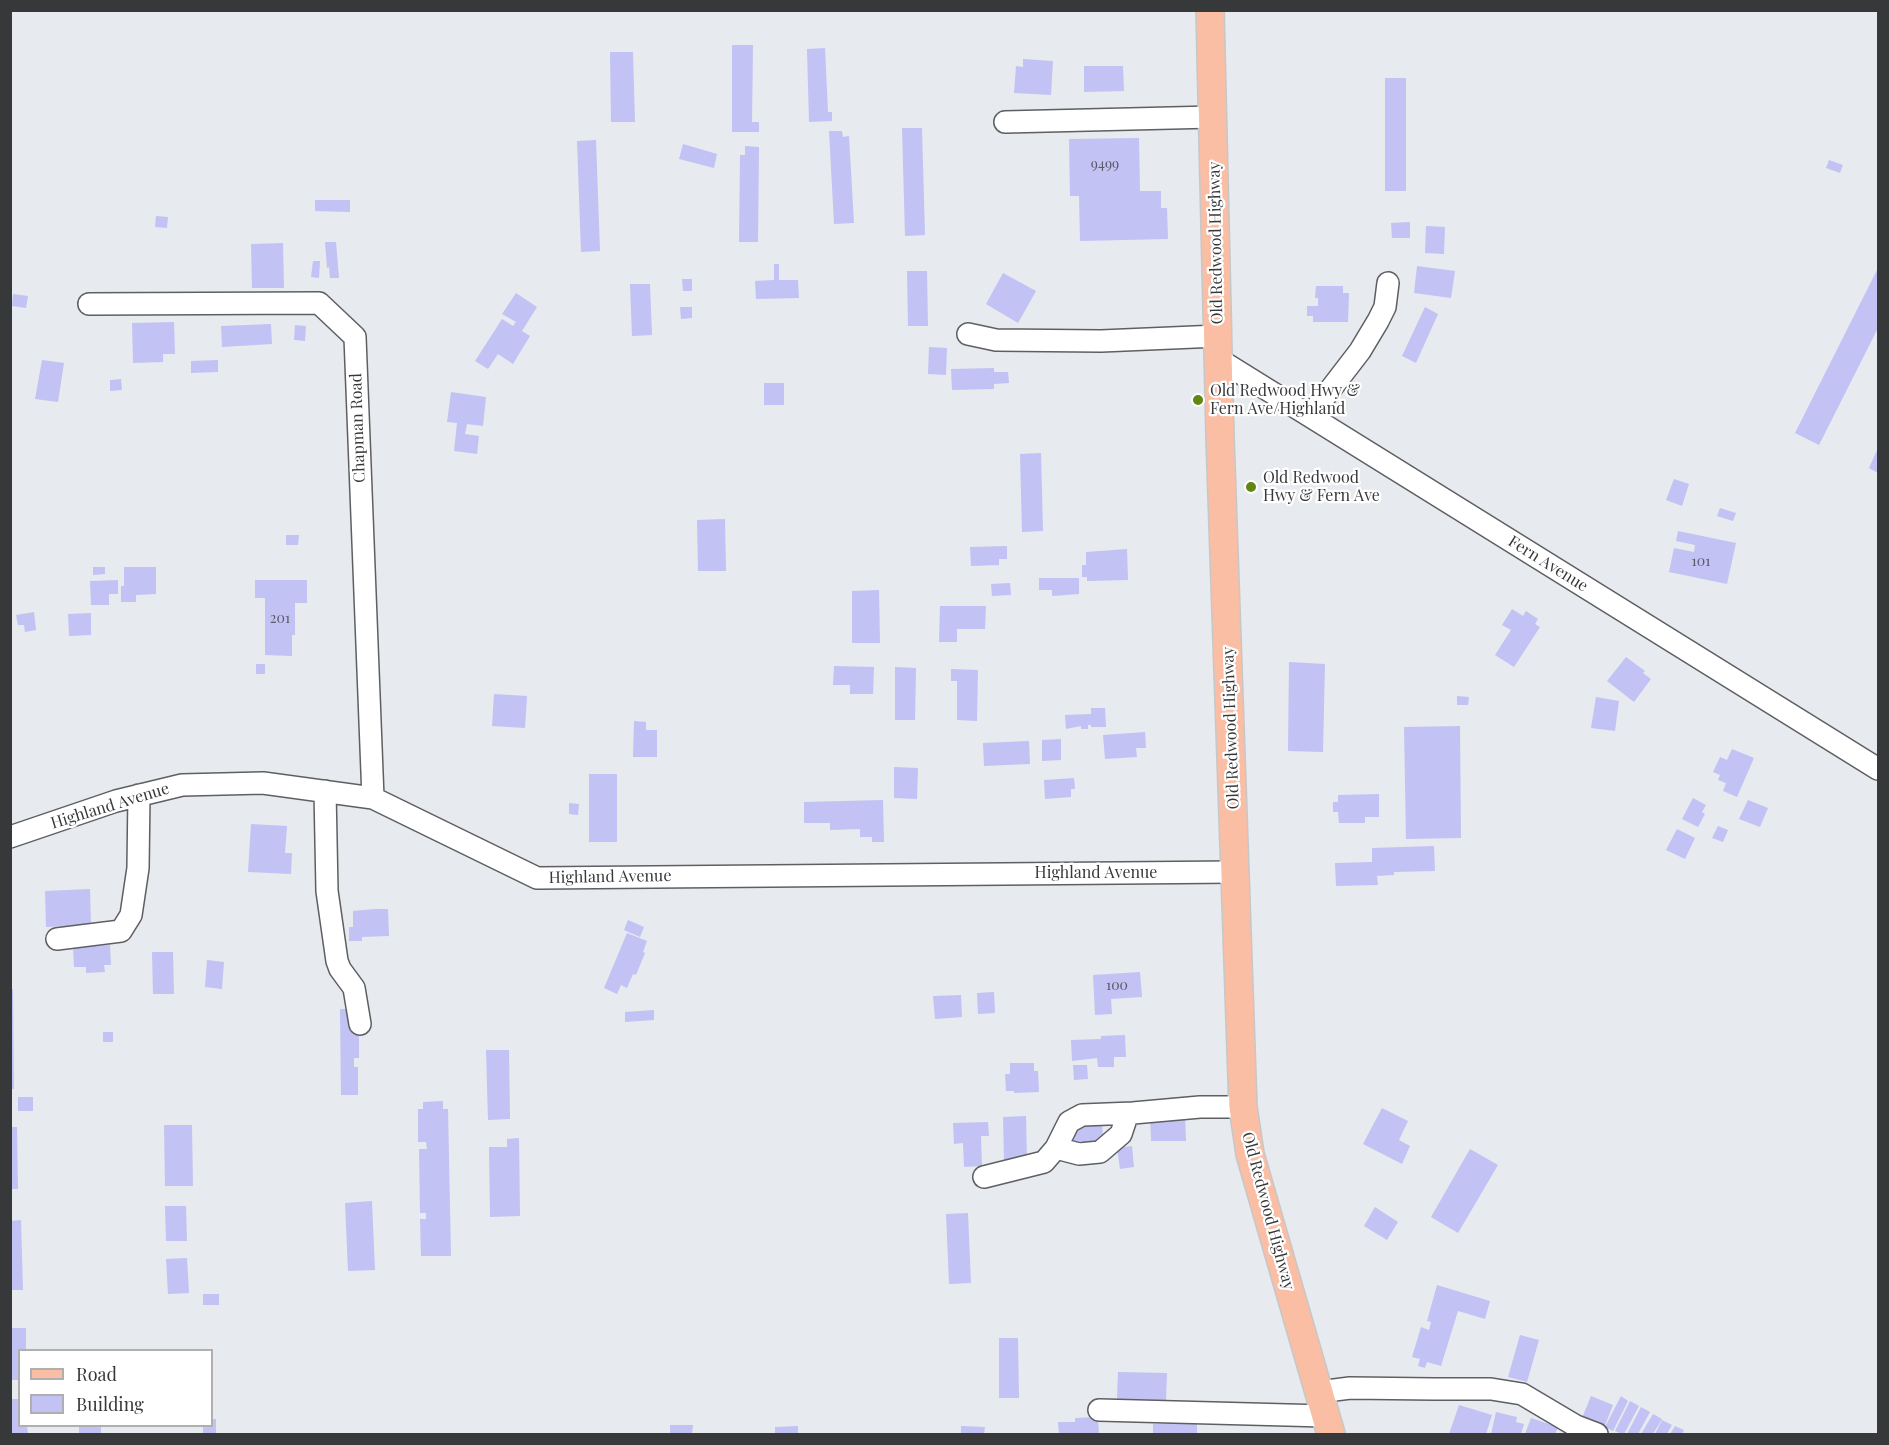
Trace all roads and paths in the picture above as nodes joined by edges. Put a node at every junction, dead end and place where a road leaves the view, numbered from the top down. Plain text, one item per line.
1 (1210, 10) edge
2 (1214, 117) junction
3 (1005, 122) dead end
4 (1388, 283) dead end
5 (89, 304) dead end
6 (968, 334) dead end
7 (1218, 347) junction
8 (1310, 416) junction
9 (1878, 769) edge
10 (325, 791) junction
11 (139, 795) junction
12 (373, 798) junction
13 (10, 837) edge
14 (1236, 872) junction
15 (57, 939) dead end
16 (360, 1023) dead end
17 (1243, 1107) junction
18 (1125, 1114) junction
19 (1056, 1148) junction
20 (984, 1176) dead end
21 (1099, 1410) dead end
22 (1325, 1414) edge
23 (1597, 1434) edge

1 - 2 main road, Old Redwood Highway
2 - 3 street
2 - 7 main road, Old Redwood Highway
4 - 8 street
5 - 12 street, Chapman Road
6 - 7 street
7 - 8 street, Fern Avenue
7 - 14 main road, Old Redwood Highway
8 - 9 street, Fern Avenue
10 - 11 street, Highland Avenue
10 - 12 street, Highland Avenue
10 - 16 street
11 - 13 street, Highland Avenue
11 - 15 street
12 - 14 street, Highland Avenue
14 - 17 main road, Old Redwood Highway
17 - 18 street
17 - 22 main road, Old Redwood Highway
18 - 19 street
18 - 19 street
19 - 20 street
21 - 22 street
22 - 23 street

